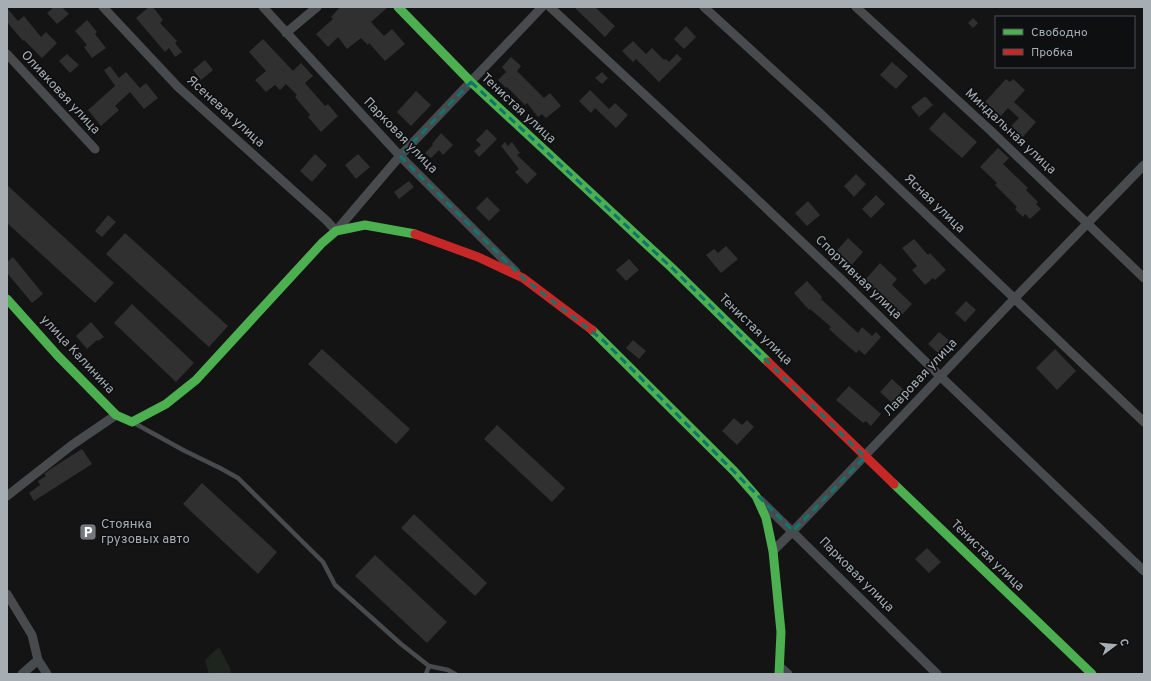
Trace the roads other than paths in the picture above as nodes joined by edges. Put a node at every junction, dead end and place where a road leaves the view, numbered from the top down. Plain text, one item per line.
1 (103, 7) edge
2 (263, 7) edge
3 (317, 7) edge
4 (398, 7) edge
5 (542, 7) edge
6 (550, 7) edge
7 (704, 7) edge
8 (856, 7) edge
9 (286, 33) junction
10 (7, 54) edge
11 (471, 82) junction
12 (95, 149) dead end
13 (400, 156) junction
14 (1144, 165) edge
15 (1087, 223) junction
16 (336, 231) junction
17 (523, 278) junction
18 (1144, 278) edge
19 (1014, 298) junction
20 (7, 299) edge
21 (940, 376) junction
22 (116, 415) junction
23 (132, 422) junction
24 (1144, 422) edge
25 (865, 457) junction
26 (7, 496) edge
27 (756, 496) junction
28 (793, 531) junction
29 (773, 551) junction
30 (1144, 571) edge
31 (7, 594) edge
32 (38, 660) junction
33 (430, 666) junction
34 (780, 670) edge
35 (22, 674) edge
36 (47, 674) edge
37 (426, 674) edge
38 (454, 674) edge
39 (788, 674) edge
40 (938, 674) edge
41 (1092, 674) edge

1 - 16 street, Ясеневая улица
2 - 9 street, Парковая улица
3 - 9 street
4 - 11 street, Тенистая улица
5 - 11 street
6 - 21 street, Спортивная улица
7 - 19 street, Ясная улица
8 - 15 street, Миндальная улица
9 - 13 street, Парковая улица
10 - 12 street, Оливковая улица
11 - 13 street
11 - 25 street, Тенистая улица
13 - 16 street
13 - 17 street, Парковая улица
14 - 15 street, Лавровая улица
15 - 18 street, Миндальная улица
15 - 19 street, Лавровая улица
16 - 17 street
16 - 23 street
17 - 27 street
19 - 21 street, Лавровая улица
19 - 24 street, Ясная улица
20 - 22 street, улица Калинина
21 - 25 street, Лавровая улица
21 - 30 street, Спортивная улица
22 - 23 street, улица Калинина
22 - 26 street
23 - 33 lane
25 - 28 street, Лавровая улица
25 - 41 street, Тенистая улица
27 - 28 street, Парковая улица
27 - 29 street
28 - 29 street, Лавровая улица
28 - 40 street, Парковая улица
29 - 34 street
31 - 32 street
32 - 35 street
32 - 36 street
33 - 37 lane
33 - 38 lane
34 - 39 street

